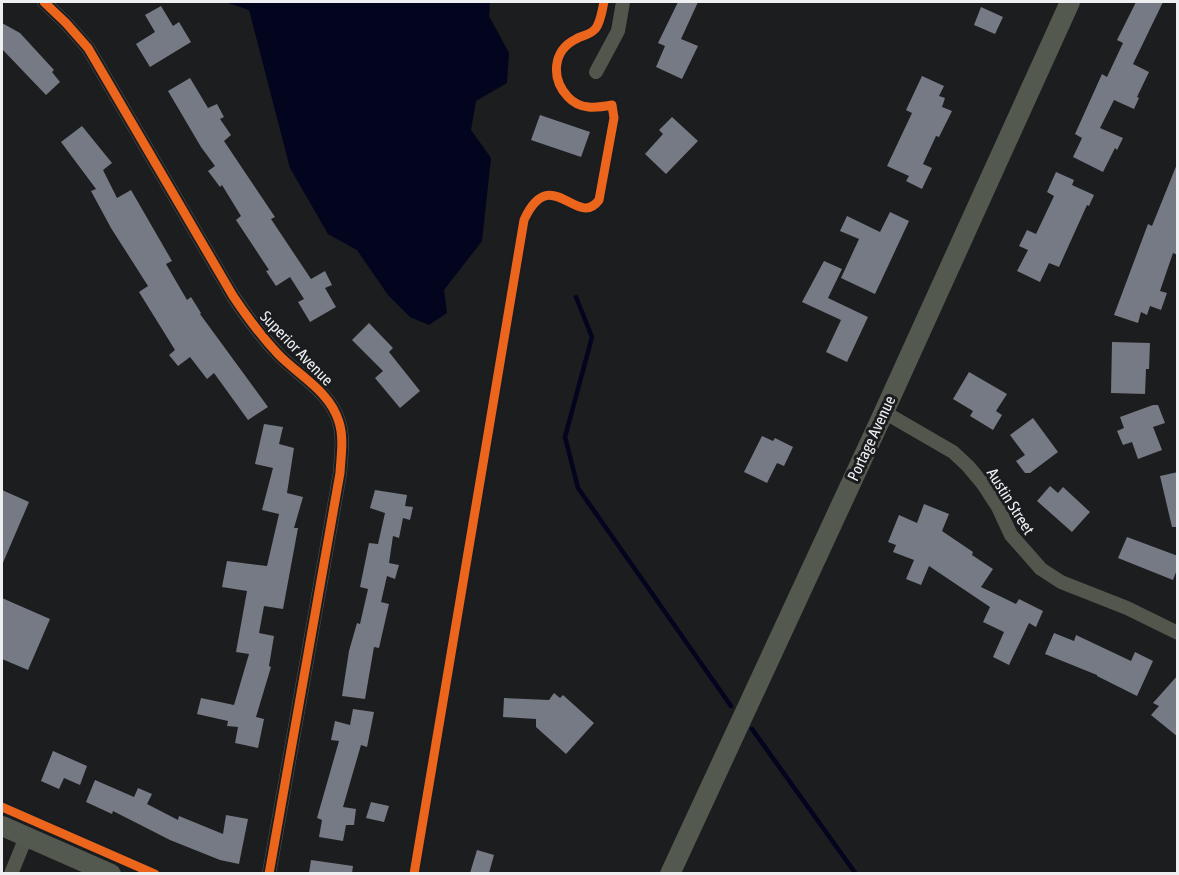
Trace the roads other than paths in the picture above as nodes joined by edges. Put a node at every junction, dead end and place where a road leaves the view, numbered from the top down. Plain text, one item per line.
1 (44, 2) edge
2 (623, 2) edge
3 (1070, 2) edge
4 (596, 72) dead end
5 (884, 412) junction
6 (1178, 633) edge
7 (2, 826) edge
8 (26, 837) junction
9 (11, 873) edge
10 (111, 873) edge
11 (269, 873) edge
12 (670, 873) edge

1 - 11 street, Superior Avenue
2 - 4 street
3 - 5 street, Portage Avenue
5 - 6 street, Austin Street
5 - 12 street, Portage Avenue
7 - 8 street
8 - 9 street
8 - 10 street

